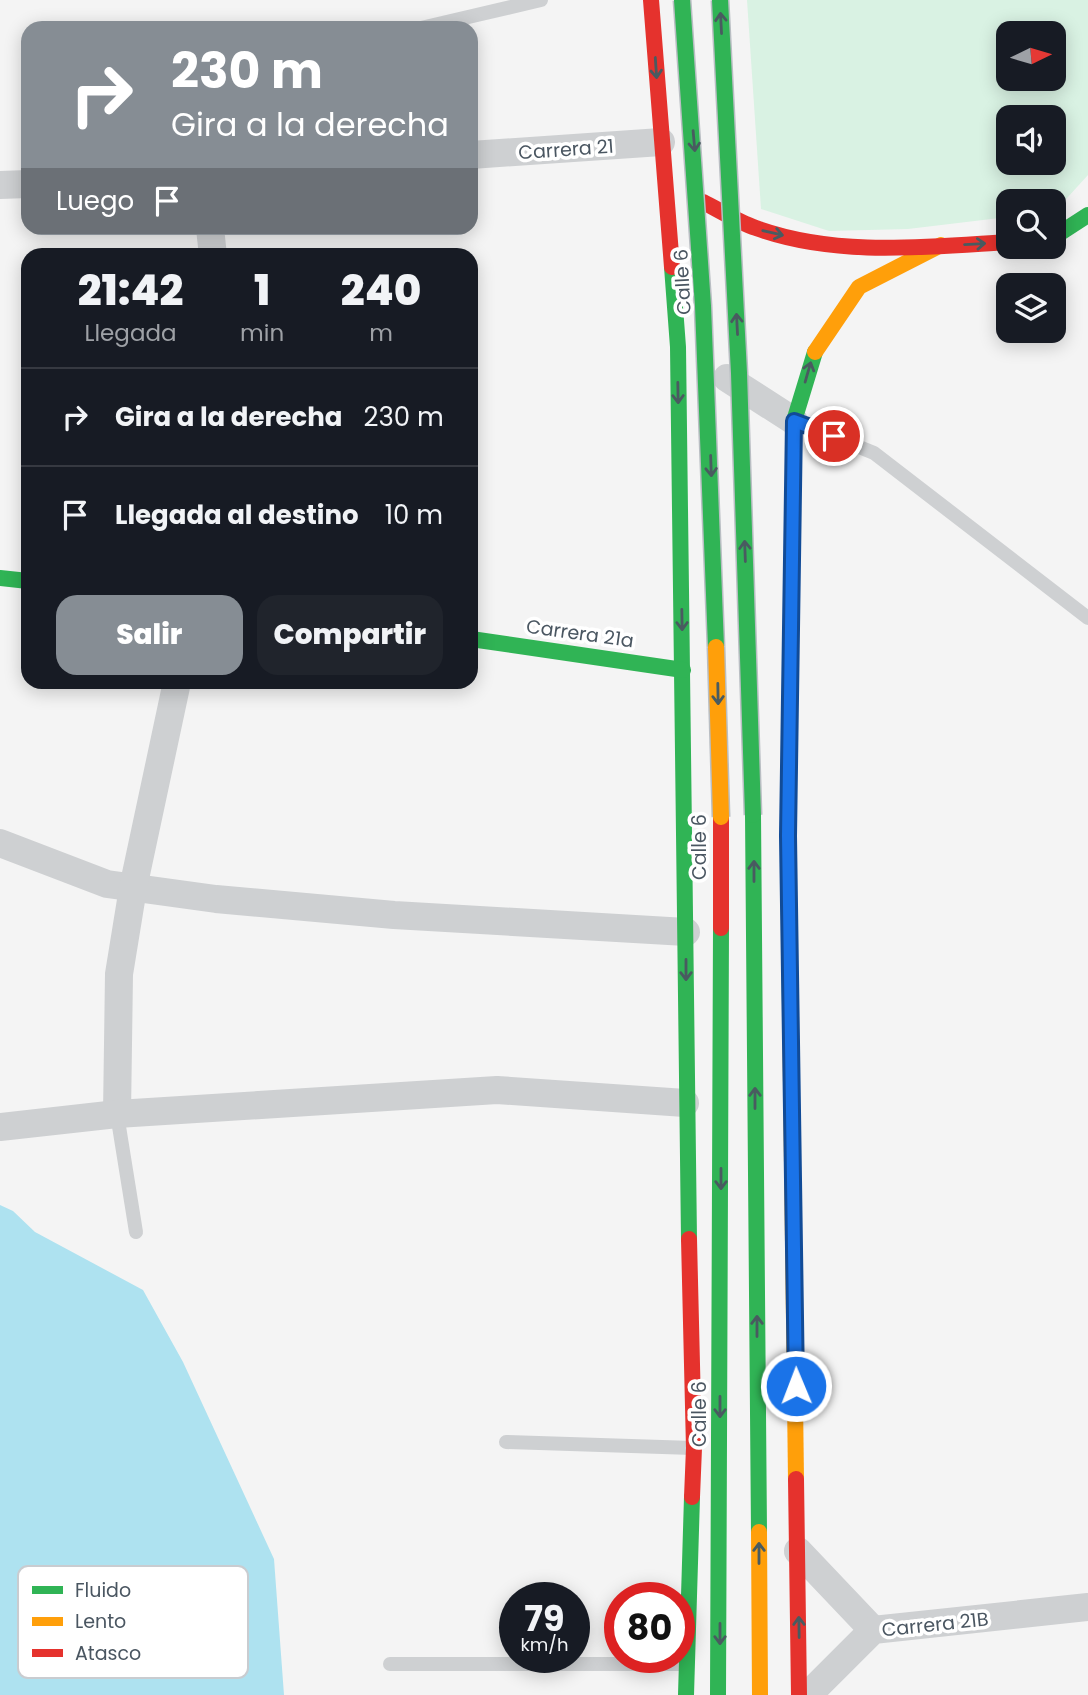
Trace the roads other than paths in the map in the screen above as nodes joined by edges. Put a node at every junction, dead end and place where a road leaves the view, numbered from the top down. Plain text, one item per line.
1 (541, 0) edge
2 (651, 0) edge
3 (682, 0) edge
4 (720, 0) edge
5 (451, 21) edge
6 (661, 142) junction
7 (478, 155) edge
8 (21, 184) edge
9 (667, 184) junction
10 (0, 186) edge
11 (1088, 215) edge
12 (1066, 230) edge
13 (1088, 236) edge
14 (1066, 237) edge
15 (996, 243) edge
16 (941, 245) junction
17 (678, 347) junction
18 (794, 421) junction
19 (0, 578) edge
20 (21, 580) edge
21 (1088, 618) edge
22 (478, 640) edge
23 (683, 670) junction
24 (176, 689) edge
25 (0, 843) edge
26 (133, 888) junction
27 (687, 932) junction
28 (685, 1103) junction
29 (117, 1114) junction
30 (0, 1128) edge
31 (136, 1232) dead end
32 (506, 1443) dead end
33 (694, 1448) junction
34 (798, 1551) junction
35 (691, 1582) edge
36 (1088, 1607) edge
37 (873, 1630) junction
38 (390, 1664) dead end
39 (604, 1664) edge
40 (695, 1664) edge
41 (720, 1665) junction
42 (688, 1673) edge
43 (687, 1695) edge
44 (718, 1695) edge
45 (760, 1695) edge
46 (799, 1695) edge
47 (808, 1695) edge

1 - 5 lane
2 -> 6 main road
3 -> 41 main road, Calle 6, bridge
45 -> 4 main road, bridge
6 - 7 street, Carrera 21
6 - 9 main road
8 - 10 street
9 -> 16 main road
9 - 17 main road
11 - 12 main road
13 - 14 main road
16 -> 15 main road
18 -> 16 main road
17 - 18 street
17 -> 23 main road
18 - 21 lane
18 - 34 main road
19 - 20 main road
22 - 23 main road, Carrera 21a
23 - 27 main road
24 - 26 street
25 - 26 street
26 - 27 street
26 - 29 street
27 -> 28 main road
28 - 29 street
28 - 33 main road
29 - 30 street
29 - 31 lane
32 - 33 lane
33 - 35 main road
34 - 37 street
46 -> 34 main road
36 - 37 street, Carrera 21B
37 - 47 street, Carrera 21B
38 - 39 lane
40 - 41 lane
41 - 44 main road, Calle 6
42 - 43 main road

